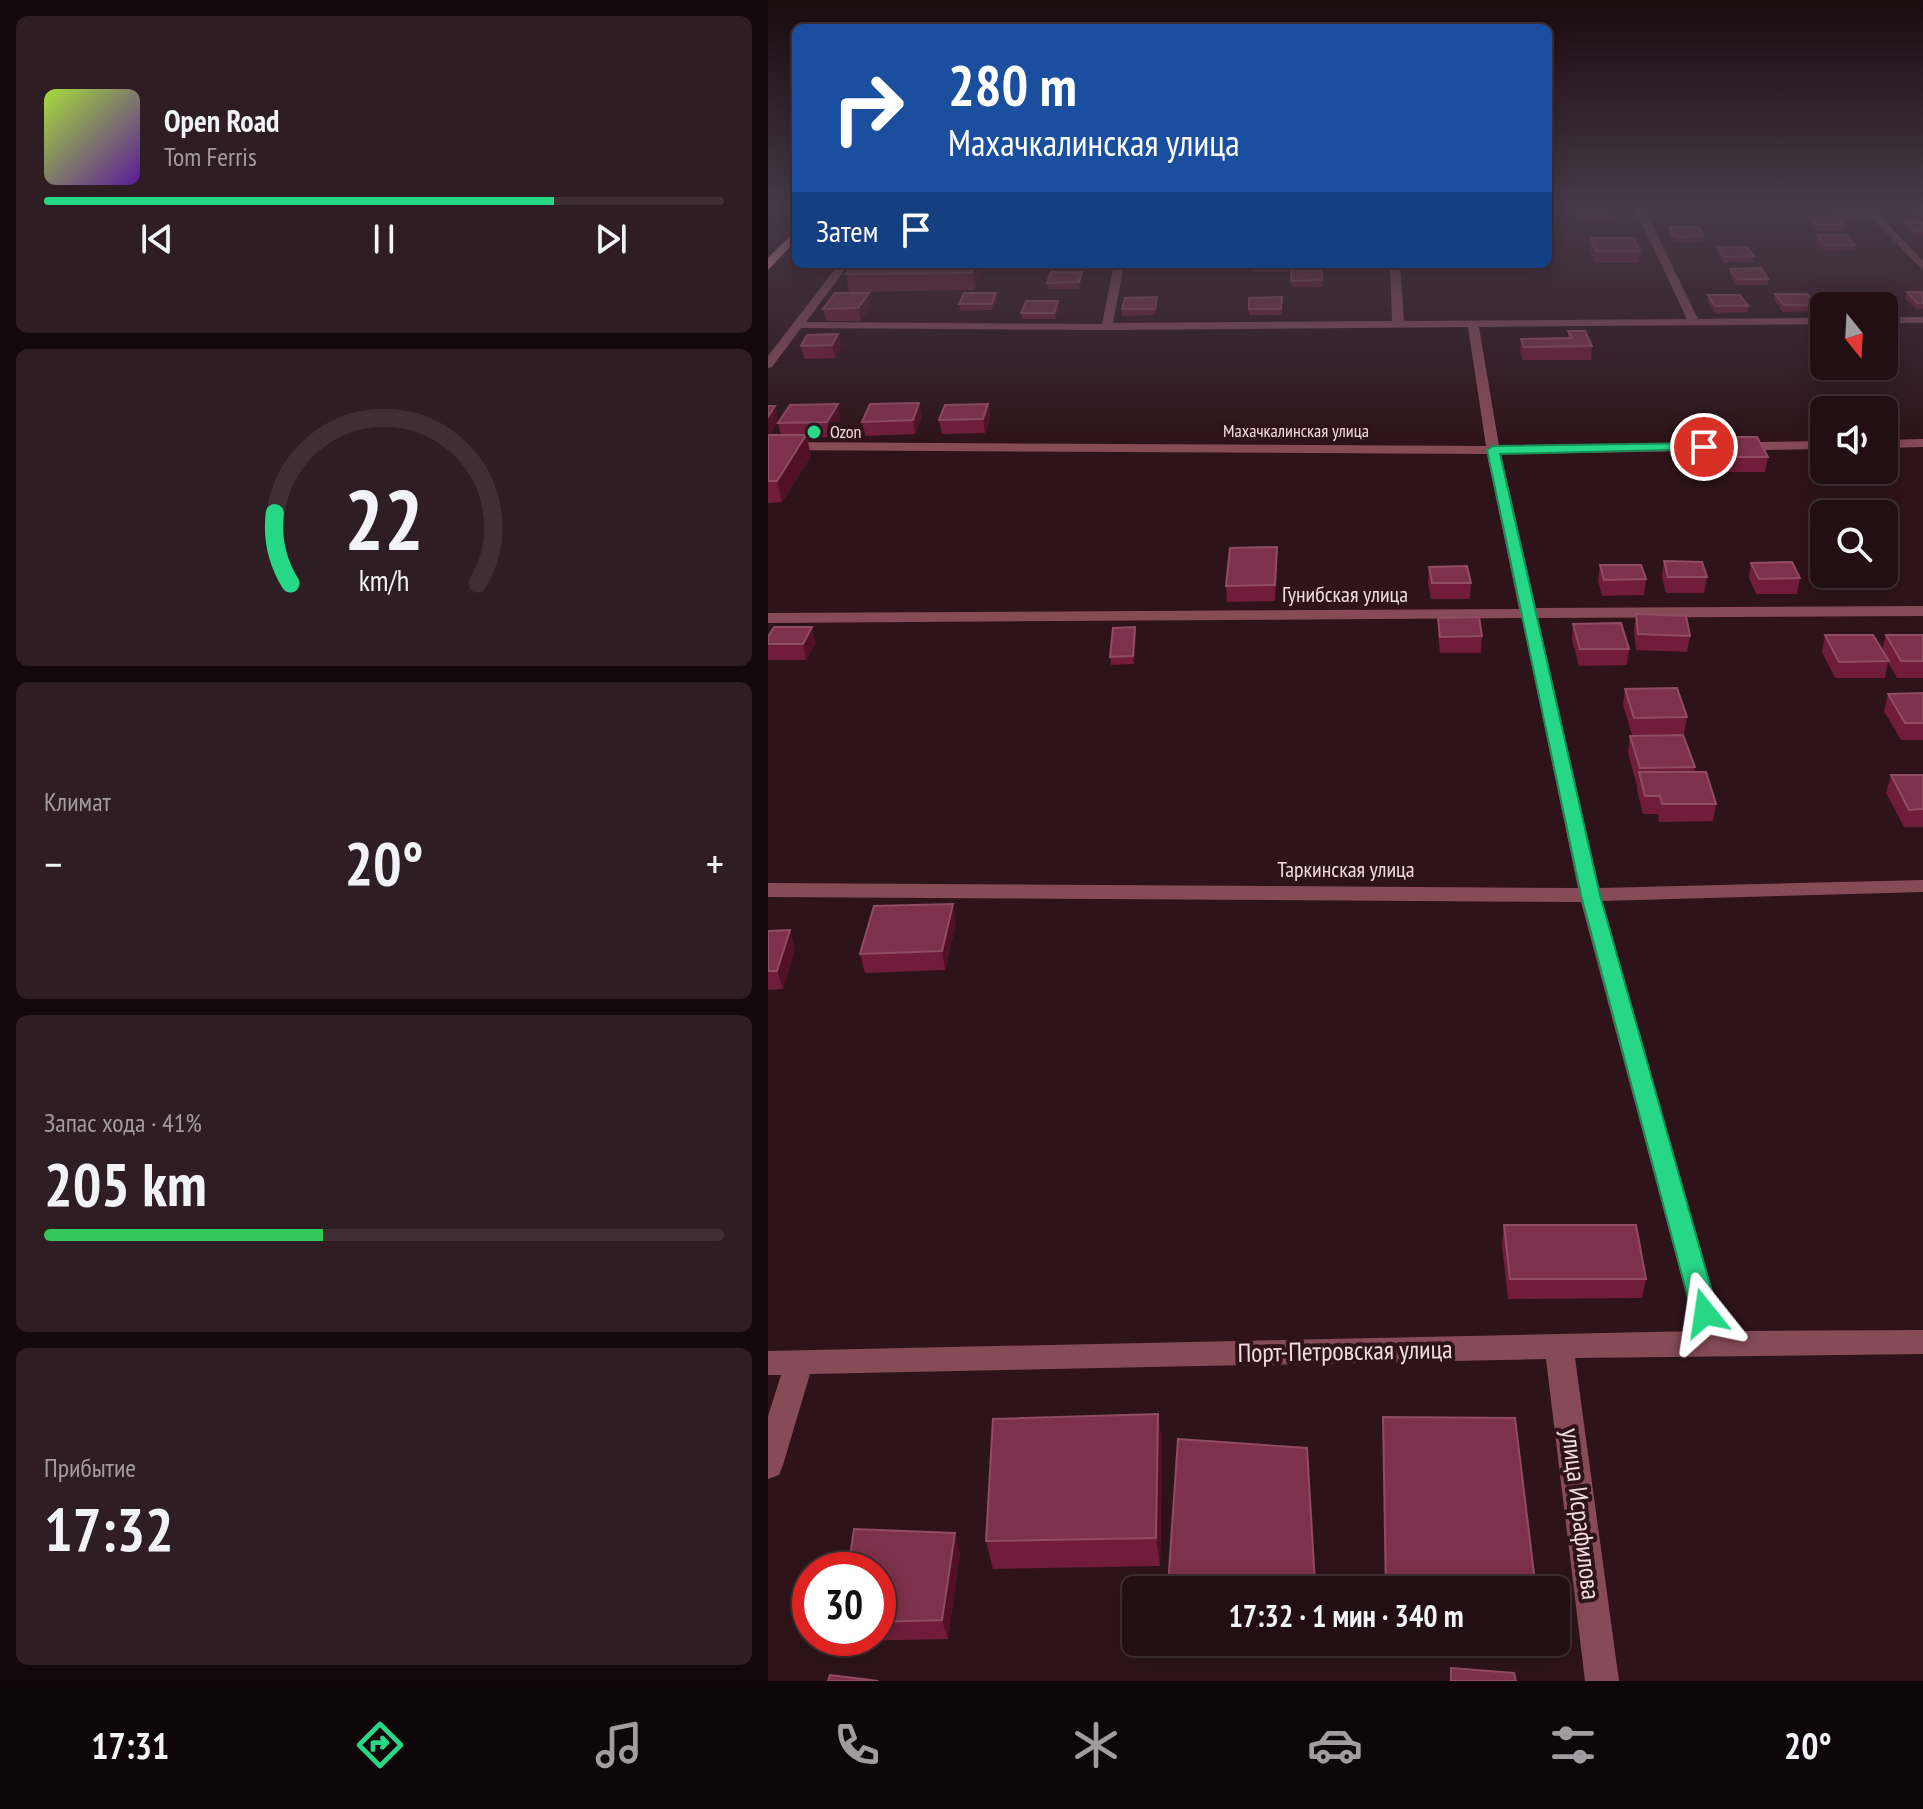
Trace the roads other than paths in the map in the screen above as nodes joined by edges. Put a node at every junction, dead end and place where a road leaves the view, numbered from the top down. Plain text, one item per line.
1 (828, 283) edge
2 (1115, 283) edge
3 (1396, 283) edge
4 (1676, 283) edge
5 (1898, 320) edge
6 (1923, 320) edge
7 (1810, 321) edge
8 (1694, 322) junction
9 (1473, 324) junction
10 (795, 325) junction
11 (1398, 325) junction
12 (1107, 327) junction
13 (768, 364) edge
14 (1923, 443) edge
15 (1898, 444) edge
16 (1810, 445) edge
17 (768, 446) edge
18 (1493, 450) junction
19 (1923, 611) edge
20 (1529, 615) junction
21 (768, 618) edge
22 (1923, 886) edge
23 (768, 890) edge
24 (1590, 895) junction
25 (1923, 1342) edge
26 (1713, 1343) junction
27 (1559, 1347) junction
28 (768, 1363) edge
29 (799, 1363) junction
30 (768, 1465) edge
31 (1602, 1681) edge

1 - 10 street
2 - 12 street
3 - 11 street
4 - 8 street
5 - 6 street
7 - 8 street
8 - 9 street
9 - 11 street
9 - 18 street
10 - 12 street
10 - 13 street
11 - 12 street
14 - 15 street
16 - 18 street, Махачкалинская улица
17 - 18 street, Махачкалинская улица
18 - 20 street
19 - 20 street, Гунибская улица
20 - 21 street, Гунибская улица
20 - 24 street
22 - 24 street, Таркинская улица
23 - 24 street, Таркинская улица
24 - 26 street
25 - 26 street, Порт-Петровская улица
26 - 27 street, Порт-Петровская улица
27 - 29 street, Порт-Петровская улица
27 - 31 street, улица Исрафилова
28 - 29 street, Порт-Петровская улица
29 - 30 street

